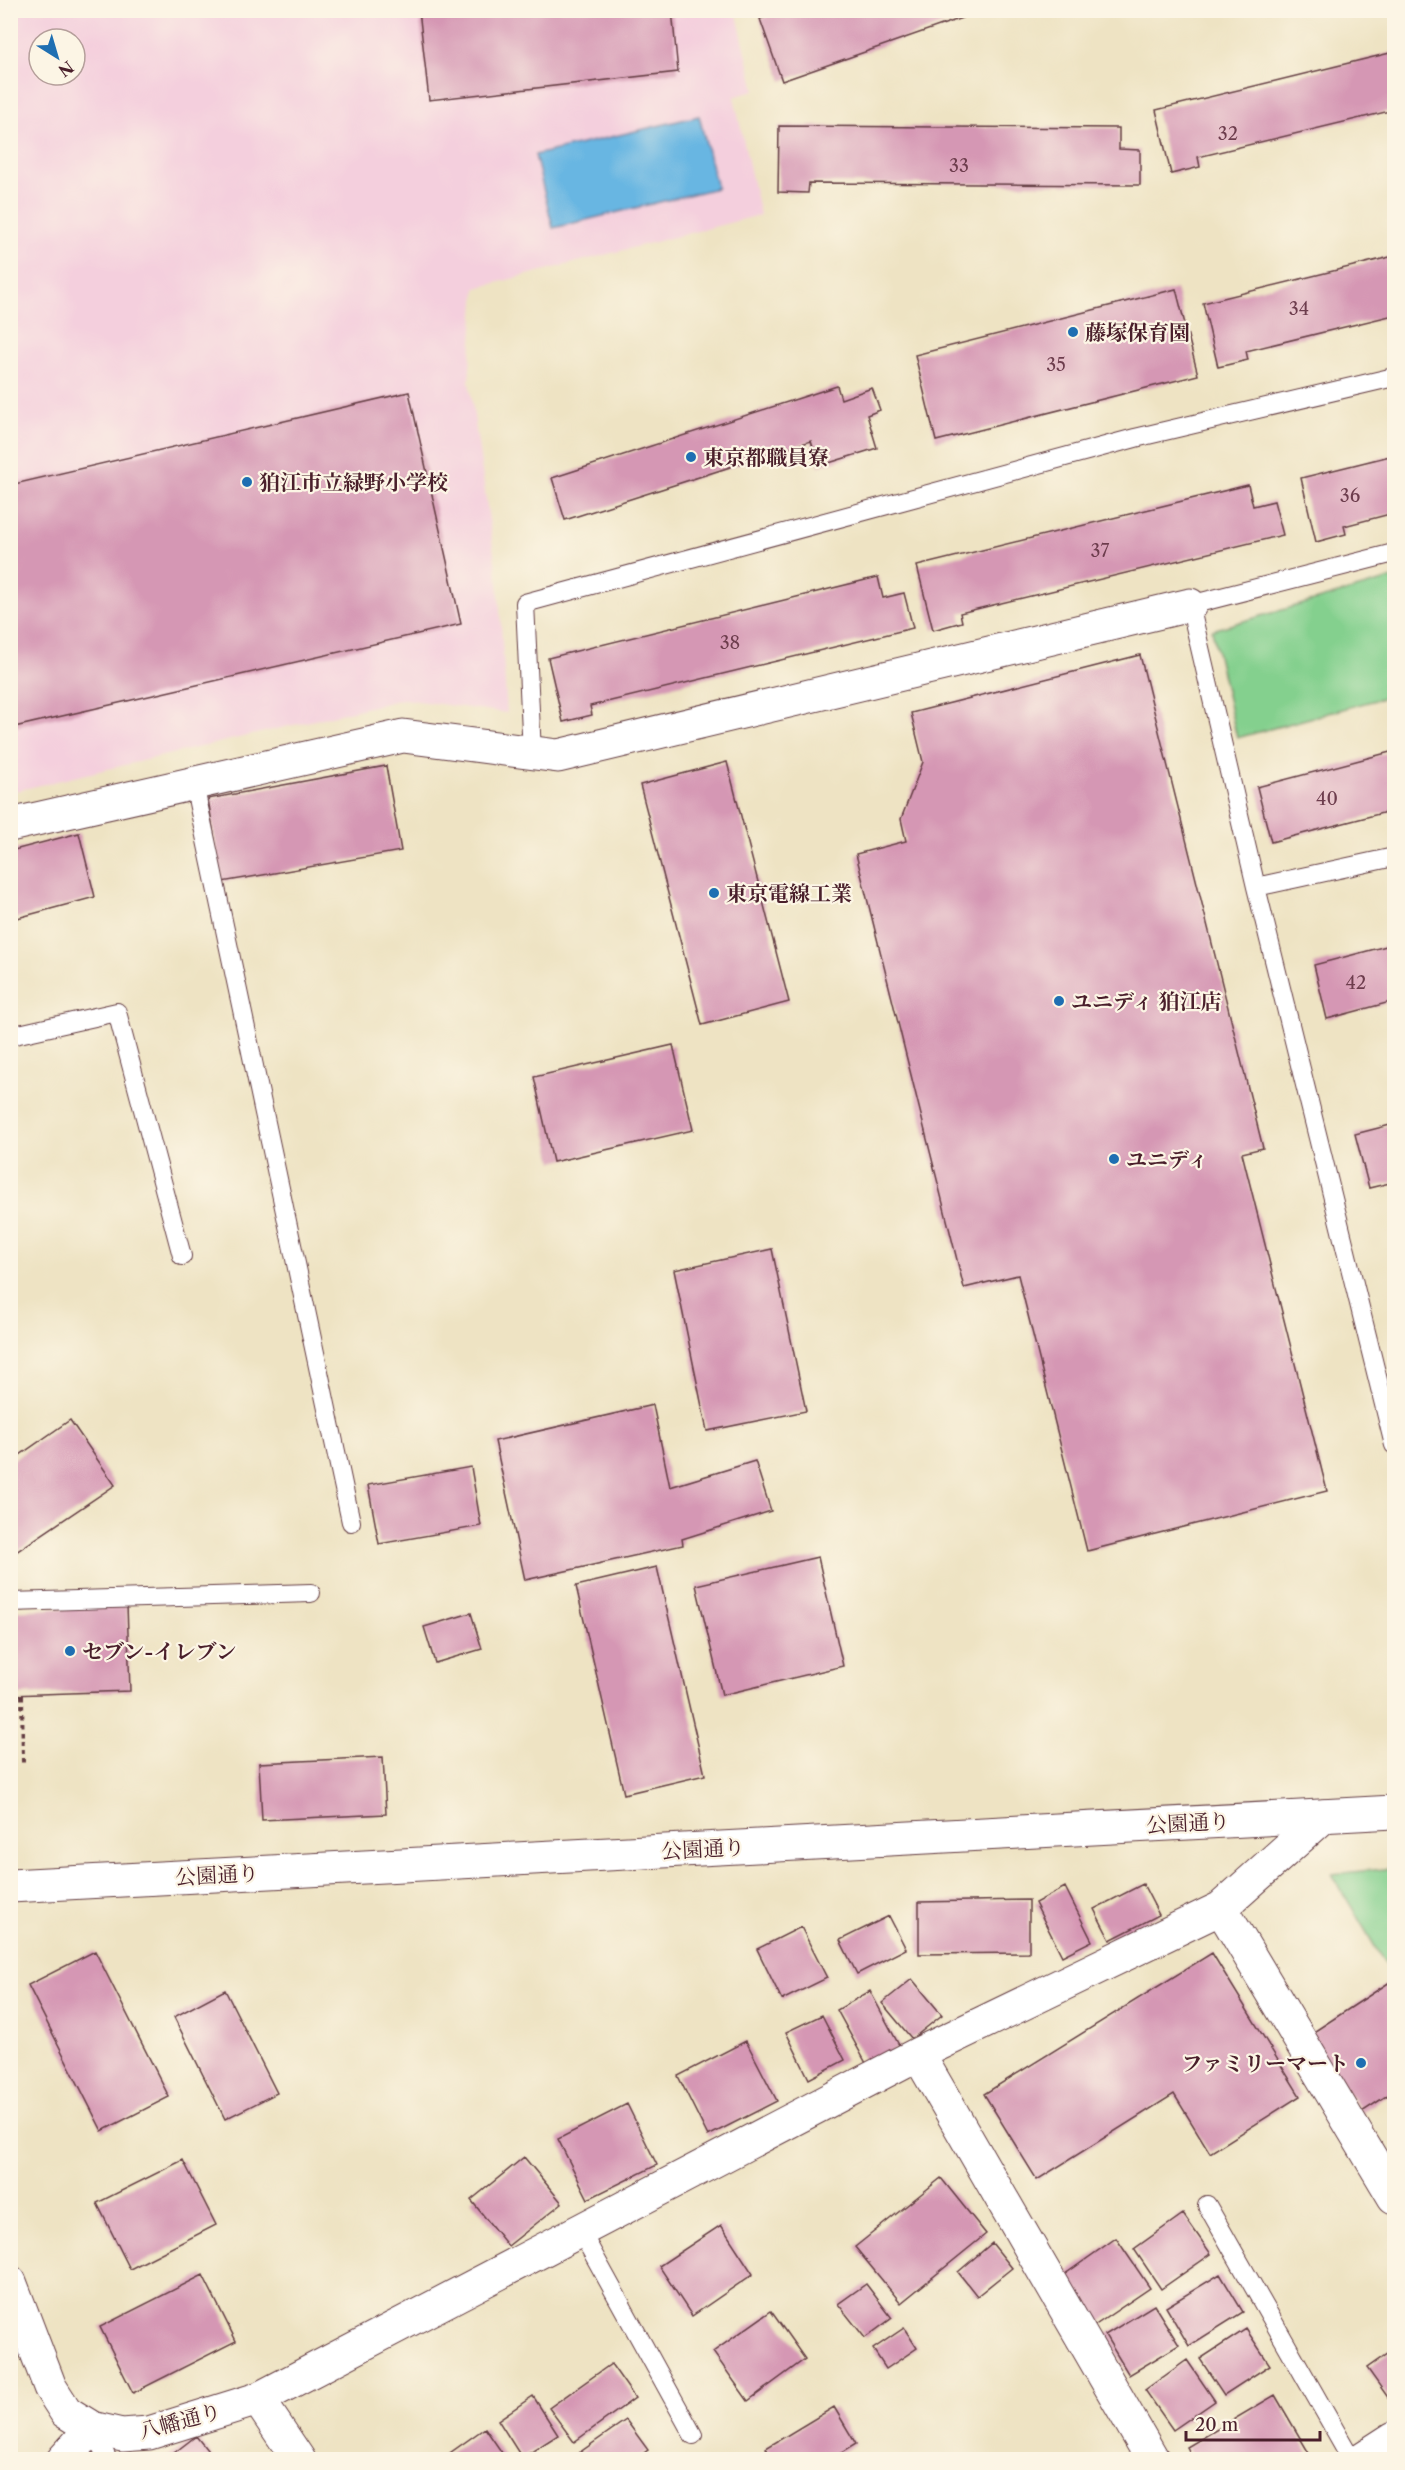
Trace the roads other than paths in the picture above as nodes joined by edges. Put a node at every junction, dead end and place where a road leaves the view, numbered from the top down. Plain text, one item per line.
1 (1395, 377) edge
2 (1395, 553) edge
3 (1191, 605) junction
4 (532, 754) junction
5 (194, 784) junction
6 (10, 825) edge
7 (1395, 857) edge
8 (1256, 887) junction
9 (10, 1036) edge
10 (182, 1256) dead end
11 (1395, 1445) edge
12 (351, 1522) dead end
13 (311, 1593) dead end
14 (10, 1602) edge
15 (1395, 1812) edge
16 (1324, 1816) junction
17 (10, 1886) edge
18 (1221, 1908) junction
19 (918, 2054) junction
20 (1395, 2197) edge
21 (1207, 2205) dead end
22 (580, 2230) junction
23 (10, 2282) edge
24 (258, 2399) junction
25 (92, 2428) junction
26 (693, 2435) dead end
27 (63, 2460) edge
28 (108, 2460) edge
29 (299, 2460) edge
30 (1153, 2460) edge
31 (1352, 2460) edge

1 - 4 lane
2 - 3 lane
3 - 4 street
3 - 8 lane
4 - 5 street
5 - 6 street
5 - 12 lane
7 - 8 lane
8 - 11 lane
9 - 10 lane
13 - 14 lane
15 - 16 street, 公園通り
16 - 17 street, 公園通り
16 - 18 street, 八幡通り
18 - 19 street, 八幡通り
18 - 20 street
19 - 22 street, 八幡通り
19 - 30 street
21 - 31 lane
22 - 24 street, 八幡通り
22 - 26 lane
23 - 25 street, 八幡通り
24 - 25 street, 八幡通り
24 - 29 street
25 - 27 street
25 - 28 lane

